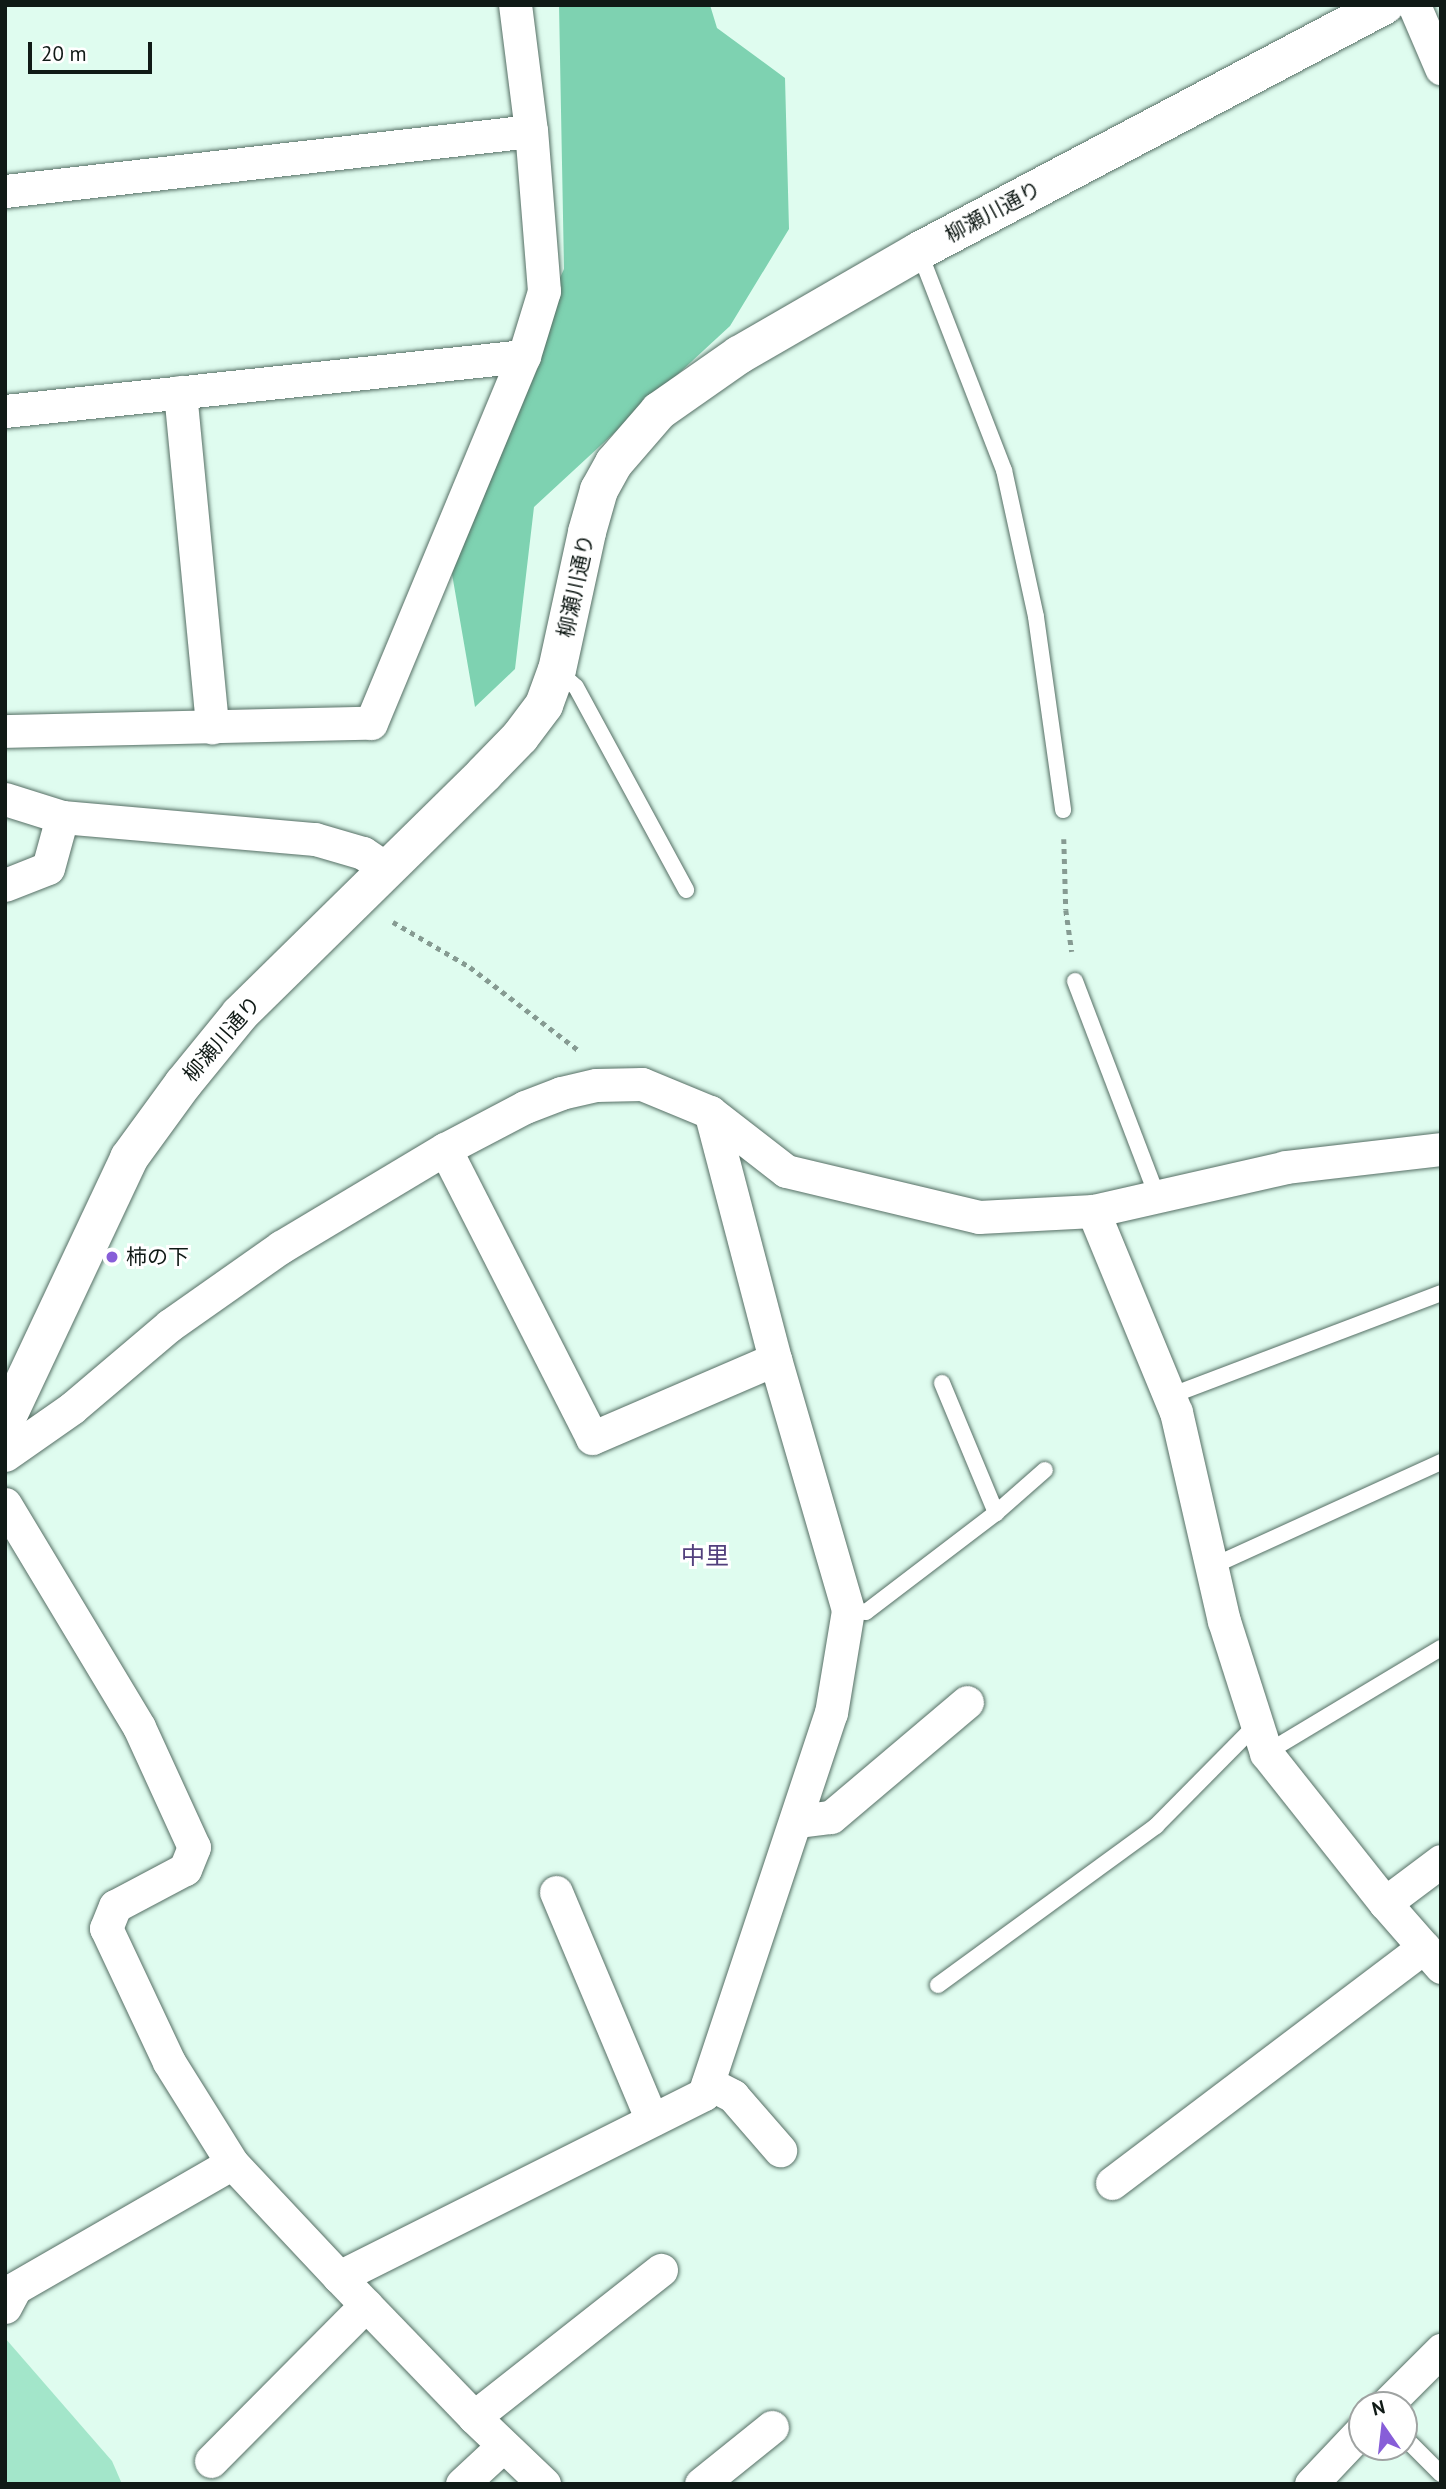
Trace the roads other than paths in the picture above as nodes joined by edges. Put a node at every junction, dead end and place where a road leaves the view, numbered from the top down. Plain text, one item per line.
1 (515, 5) edge
2 (1385, 5) edge
3 (1414, 5) edge
4 (1441, 68) edge
5 (531, 131) junction
6 (5, 191) edge
7 (919, 251) junction
8 (524, 356) junction
9 (180, 392) junction
10 (5, 411) edge
11 (557, 670) junction
12 (212, 727) junction
13 (5, 731) edge
14 (5, 799) edge
15 (1063, 810) road end
16 (62, 817) junction
17 (387, 869) junction
18 (5, 884) edge
19 (686, 890) dead end
20 (1075, 981) road end
21 (710, 1112) junction
22 (445, 1149) junction
23 (1441, 1149) edge
24 (1157, 1196) junction
25 (1093, 1211) junction
26 (1441, 1293) edge
27 (775, 1359) junction
28 (942, 1383) dead end
29 (1170, 1396) junction
30 (5, 1422) edge
31 (5, 1455) edge
32 (1441, 1462) edge
33 (1045, 1470) dead end
34 (5, 1504) edge
35 (996, 1513) junction
36 (1213, 1566) junction
37 (848, 1610) junction
38 (1441, 1648) edge
39 (967, 1702) dead end
40 (1262, 1739) junction
41 (797, 1821) junction
42 (1441, 1861) edge
43 (556, 1892) dead end
44 (1385, 1903) junction
45 (1432, 1957) edge
46 (937, 1985) dead end
47 (708, 2083) junction
48 (652, 2120) junction
49 (780, 2150) dead end
50 (232, 2163) junction
51 (1112, 2183) dead end
52 (660, 2270) dead end
53 (339, 2277) junction
54 (366, 2305) junction
55 (5, 2307) edge
56 (1441, 2350) edge
57 (1400, 2391) edge
58 (474, 2417) junction
59 (772, 2427) dead end
60 (1348, 2445) edge
61 (503, 2446) junction
62 (1418, 2451) edge
63 (211, 2461) dead end
64 (1441, 2474) edge
65 (462, 2484) edge
66 (544, 2484) edge
67 (701, 2484) edge
68 (1311, 2484) edge

1 - 5 street
2 - 7 street, 柳瀬川通り
3 - 4 street
5 - 6 street
5 - 8 street
7 - 11 street, 柳瀬川通り
7 - 15 lane
8 - 9 street
8 - 12 street
9 - 10 street
9 - 12 street
11 - 17 street, 柳瀬川通り
11 - 19 lane
12 - 13 street
14 - 16 street
16 - 17 street
16 - 18 street
17 - 30 street, 柳瀬川通り
20 - 24 lane
21 - 22 street
21 - 25 street
21 - 27 street
22 - 27 street
22 - 31 street
23 - 24 street
24 - 25 street
25 - 29 street
26 - 29 lane
27 - 37 street
28 - 35 lane
29 - 36 street
32 - 36 lane
33 - 35 lane
34 - 50 street
35 - 37 lane
36 - 40 street
37 - 41 street
38 - 40 lane
39 - 41 street
40 - 44 street
40 - 46 lane
41 - 47 street
42 - 44 street
43 - 48 street
44 - 45 street
45 - 51 street
47 - 48 street
47 - 49 street
48 - 53 street
50 - 53 street
50 - 55 street
52 - 58 street
53 - 54 street
54 - 58 street
54 - 63 street
56 - 57 street
58 - 61 street
59 - 67 street
60 - 68 street
61 - 65 street
61 - 66 street
62 - 64 lane

